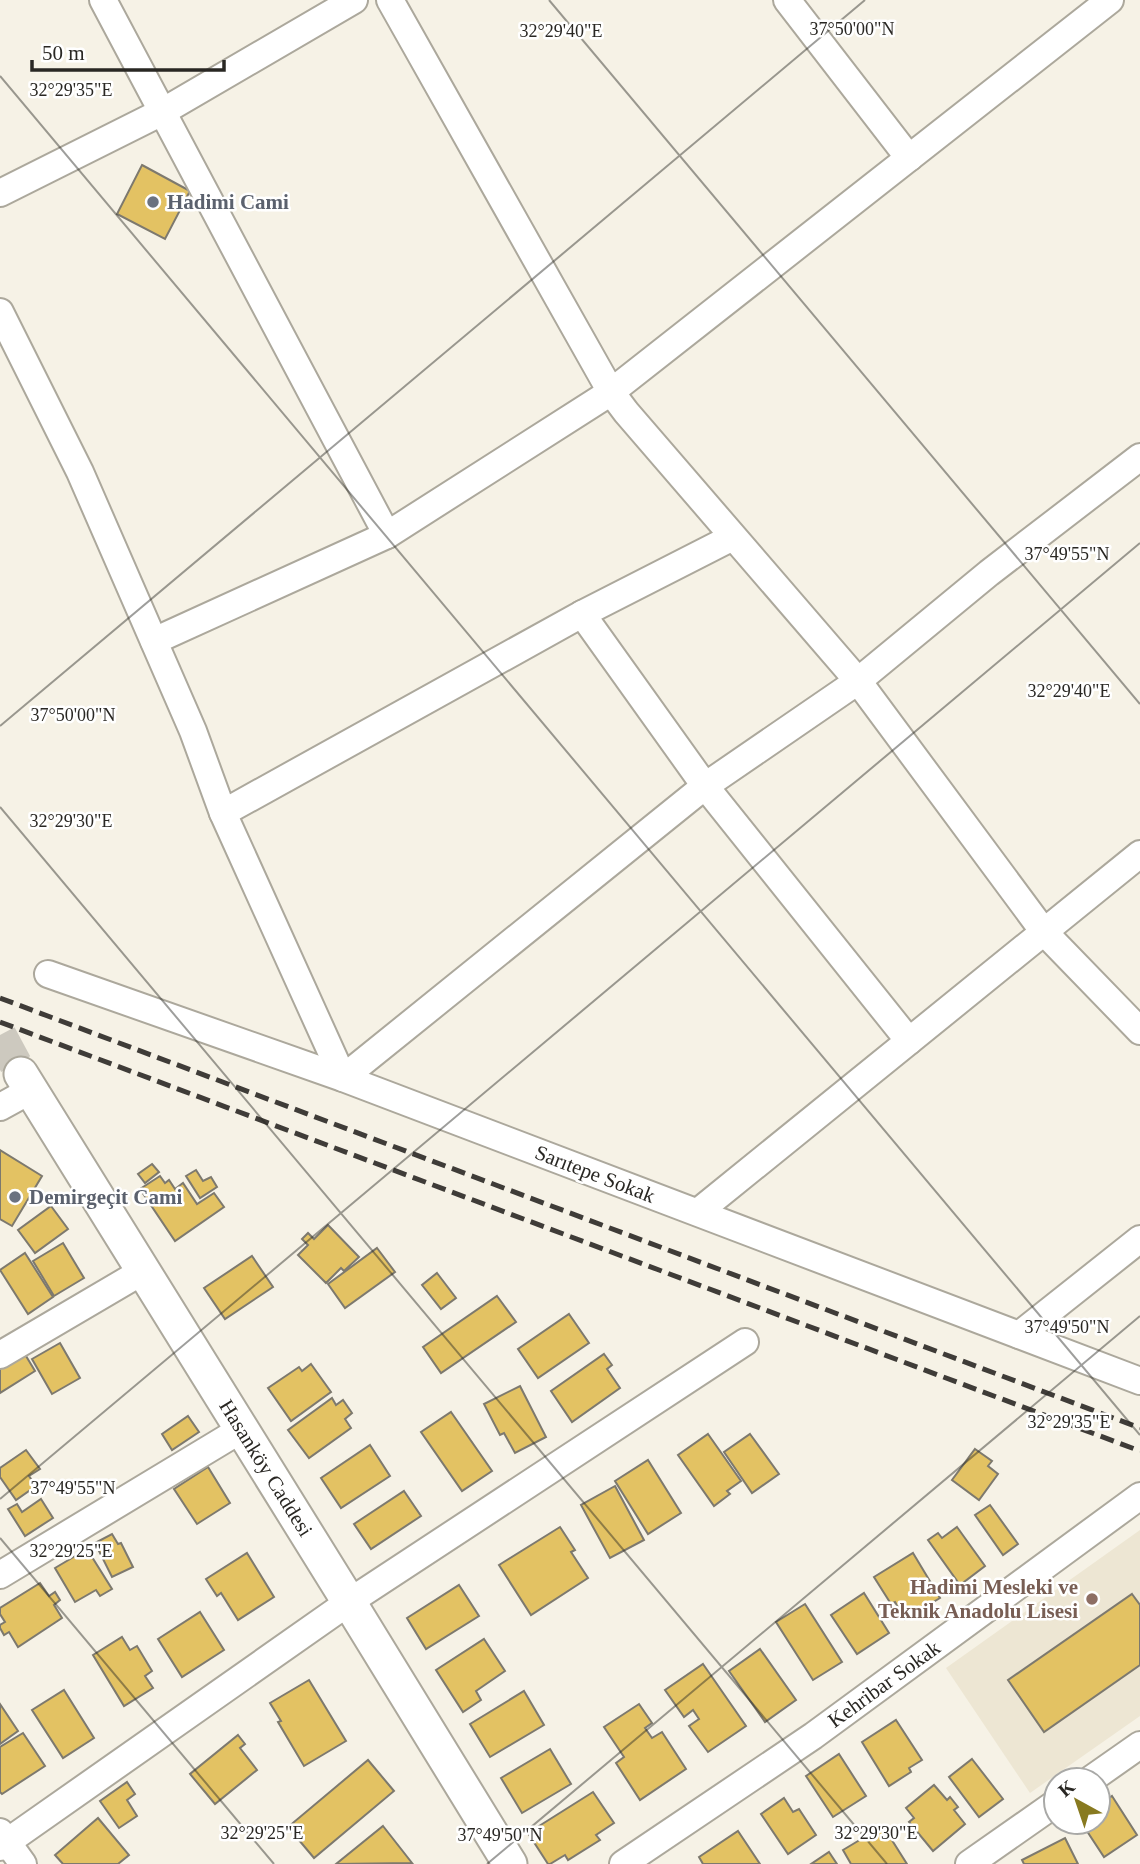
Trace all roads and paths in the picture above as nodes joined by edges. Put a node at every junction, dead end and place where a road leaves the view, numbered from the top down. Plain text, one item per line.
1 (103, 0) edge
2 (354, 0) edge
3 (390, 0) edge
4 (787, 0) edge
5 (1110, 0) edge
6 (162, 112) junction
7 (909, 158) junction
8 (0, 192) edge
9 (0, 312) edge
10 (611, 392) junction
11 (1140, 457) edge
12 (387, 535) junction
13 (733, 537) junction
14 (582, 614) junction
15 (154, 641) junction
16 (858, 681) junction
17 (705, 786) junction
18 (223, 813) junction
19 (1140, 854) edge
20 (1044, 932) junction
21 (48, 974) dead end
22 (1140, 1031) edge
23 (909, 1041) junction
24 (343, 1078) junction
25 (26, 1082) joint
26 (0, 1107) edge
27 (698, 1213) junction
28 (1140, 1239) edge
29 (144, 1271) junction
30 (1019, 1335) junction
31 (745, 1342) dead end
32 (0, 1355) edge
33 (1140, 1381) edge
34 (242, 1429) junction
35 (1140, 1496) edge
36 (0, 1575) edge
37 (349, 1602) junction
38 (1140, 1745) edge
39 (1110, 1766) edge
40 (1042, 1814) edge
41 (2, 1840) edge
42 (23, 1864) edge
43 (510, 1864) edge
44 (623, 1864) edge
45 (969, 1864) edge

1 - 6 street
2 - 6 street
3 - 10 street
4 - 7 street
5 - 7 street
6 - 8 street
6 - 12 street
7 - 10 street
9 - 15 street
10 - 12 street
10 - 13 street
11 - 16 street
12 - 15 street
13 - 14 street
13 - 16 street
14 - 17 street
14 - 18 street
15 - 18 street
16 - 17 street
16 - 20 street
17 - 23 street
17 - 24 street
18 - 24 street
19 - 20 street
20 - 22 street
20 - 23 street
21 - 24 street, Sarıtepe Sokak
23 - 27 street
24 - 27 street, Sarıtepe Sokak
25 - 26 street
25 - 29 street, Hasanköy Caddesi
27 - 30 street, Sarıtepe Sokak
28 - 30 street
29 - 32 street
29 - 34 street, Hasanköy Caddesi
30 - 33 street, Sarıtepe Sokak
31 - 37 street
34 - 36 street
34 - 37 street, Hasanköy Caddesi
35 - 44 street, Kehribar Sokak
37 - 41 street
37 - 43 street, Hasanköy Caddesi
38 - 39 street
40 - 45 street
41 - 42 street

